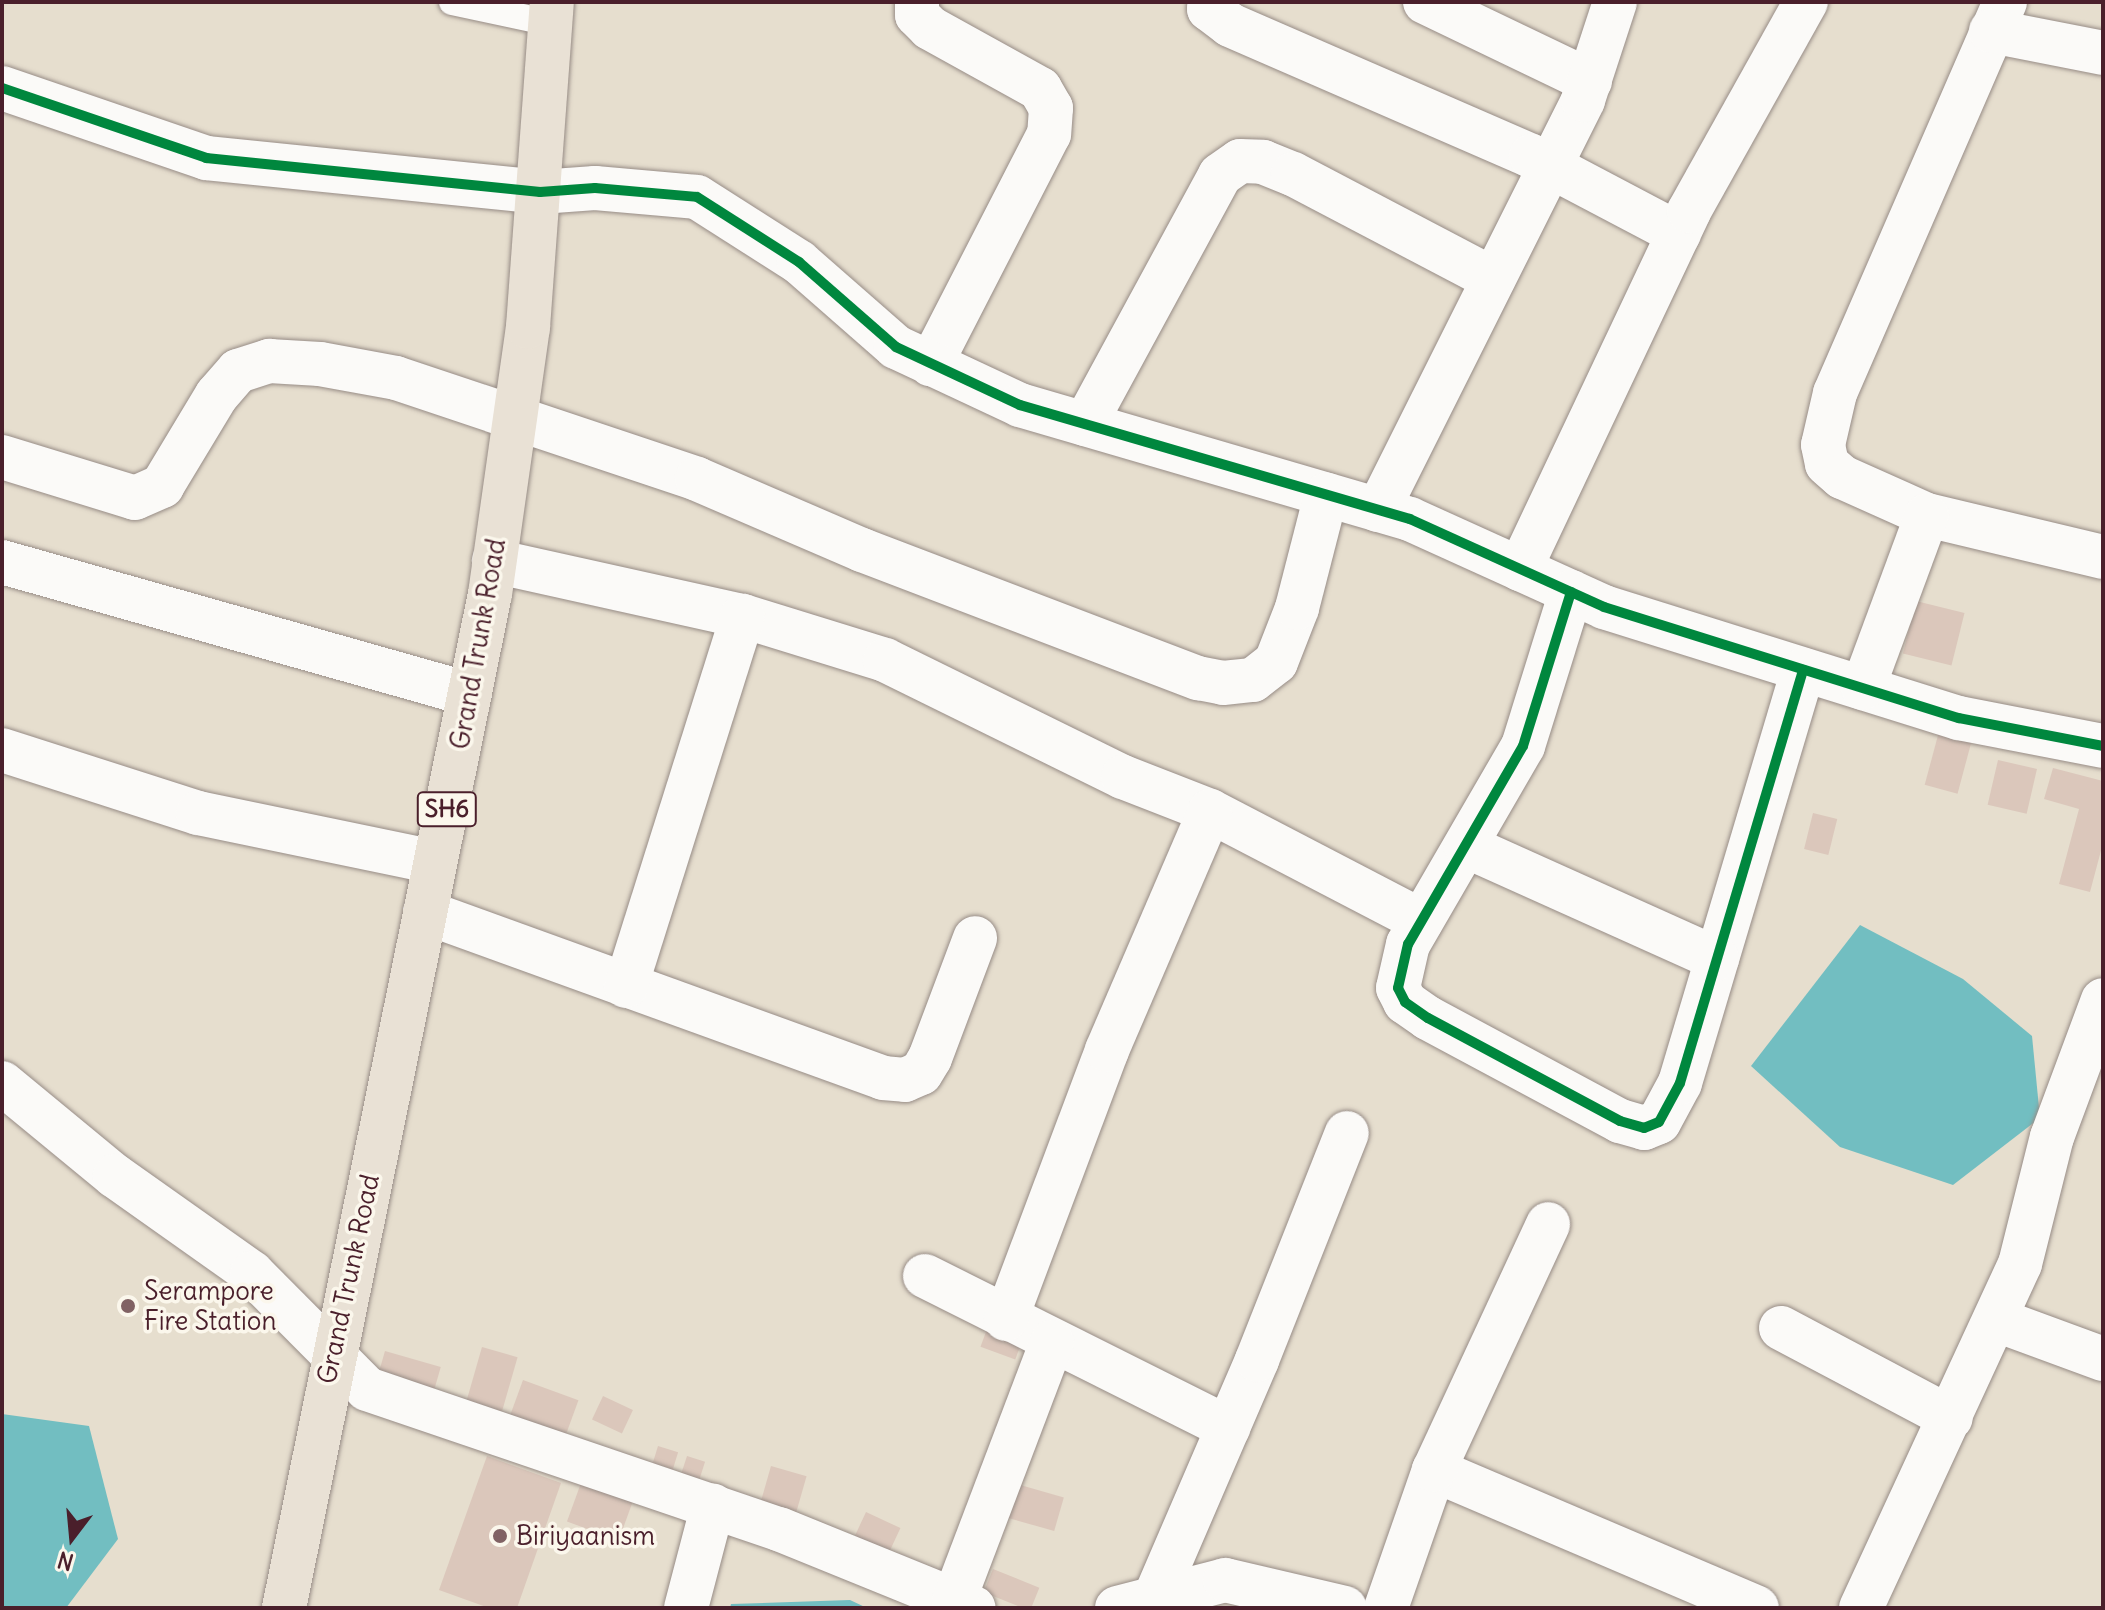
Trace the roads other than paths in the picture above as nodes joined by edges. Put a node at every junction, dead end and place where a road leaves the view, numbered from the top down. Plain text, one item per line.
1 (452, 2) edge
2 (917, 2) edge
3 (1425, 2) edge
4 (1615, 2) edge
5 (1806, 2) edge
6 (1206, 4) edge
7 (552, 13) edge
8 (1998, 16) edge
9 (2103, 53) edge
10 (1590, 81) junction
11 (4, 94) edge
12 (1551, 166) junction
13 (540, 192) junction
14 (1679, 234) junction
15 (1493, 279) junction
16 (931, 364) junction
17 (515, 420) junction
18 (1085, 424) junction
19 (2, 457) edge
20 (1326, 495) junction
21 (1378, 510) junction
22 (1927, 515) junction
23 (2103, 557) edge
24 (494, 561) junction
25 (2, 562) edge
26 (1520, 569) junction
27 (1571, 592) junction
28 (743, 616) junction
29 (1803, 670) junction
30 (1863, 688) junction
31 (470, 694) junction
32 (2103, 746) edge
33 (2, 750) edge
34 (1210, 811) junction
35 (1466, 846) junction
36 (435, 862) junction
37 (425, 912) junction
38 (1421, 921) junction
39 (975, 938) dead end
40 (1717, 959) junction
41 (626, 986) junction
42 (2103, 1000) edge
43 (2, 1083) edge
44 (2088, 1085) edge
45 (1347, 1133) dead end
46 (1548, 1224) dead end
47 (925, 1276) dead end
48 (1006, 1319) junction
49 (1997, 1320) junction
50 (1781, 1328) dead end
51 (1052, 1342) junction
52 (332, 1353) junction
53 (2103, 1359) edge
54 (1951, 1418) junction
55 (1228, 1428) junction
56 (1434, 1470) junction
57 (713, 1505) junction
58 (1136, 1602) edge
59 (964, 1604) edge
60 (284, 1608) edge
61 (686, 1608) edge
62 (1345, 1608) edge
63 (1386, 1608) edge
64 (1757, 1608) edge
65 (1861, 1608) edge

1 - 7 lane
2 - 16 street
3 - 10 street
4 - 10 street
5 - 14 street
6 - 12 street
7 - 13 main road, Grand Trunk Road / SH6
8 - 9 street
8 - 22 street
10 - 12 street
11 - 13 street
12 - 14 street
12 - 15 street
13 - 16 street
13 - 17 main road, Grand Trunk Road / SH6
14 - 26 street
15 - 18 street
15 - 21 street
16 - 18 street
17 - 19 street
17 - 20 street
17 - 24 main road, Grand Trunk Road / SH6
18 - 20 street
20 - 21 street
21 - 26 street
22 - 23 street
22 - 30 street
24 - 28 street
24 - 31 main road, Grand Trunk Road / SH6
25 - 31 street
26 - 27 street
27 - 29 street
27 - 35 street
28 - 34 street
28 - 41 street
29 - 30 street
29 - 40 street
30 - 32 street
31 - 36 main road, Grand Trunk Road / SH6
33 - 36 street
34 - 38 street
34 - 48 street
35 - 38 street
35 - 40 street
36 - 37 main road, Grand Trunk Road / SH6
37 - 41 street
37 - 52 main road, Grand Trunk Road / SH6
38 - 40 street
39 - 41 street
42 - 44 street
43 - 52 street
44 - 49 street
45 - 55 street
46 - 56 street
47 - 48 street
48 - 51 street
49 - 53 street
49 - 54 street
50 - 54 street
51 - 55 street
51 - 59 street
52 - 57 street
52 - 60 main road, Grand Trunk Road / SH6
54 - 65 street
55 - 58 street
56 - 63 street
56 - 64 street
57 - 59 street
57 - 61 street
58 - 62 street

